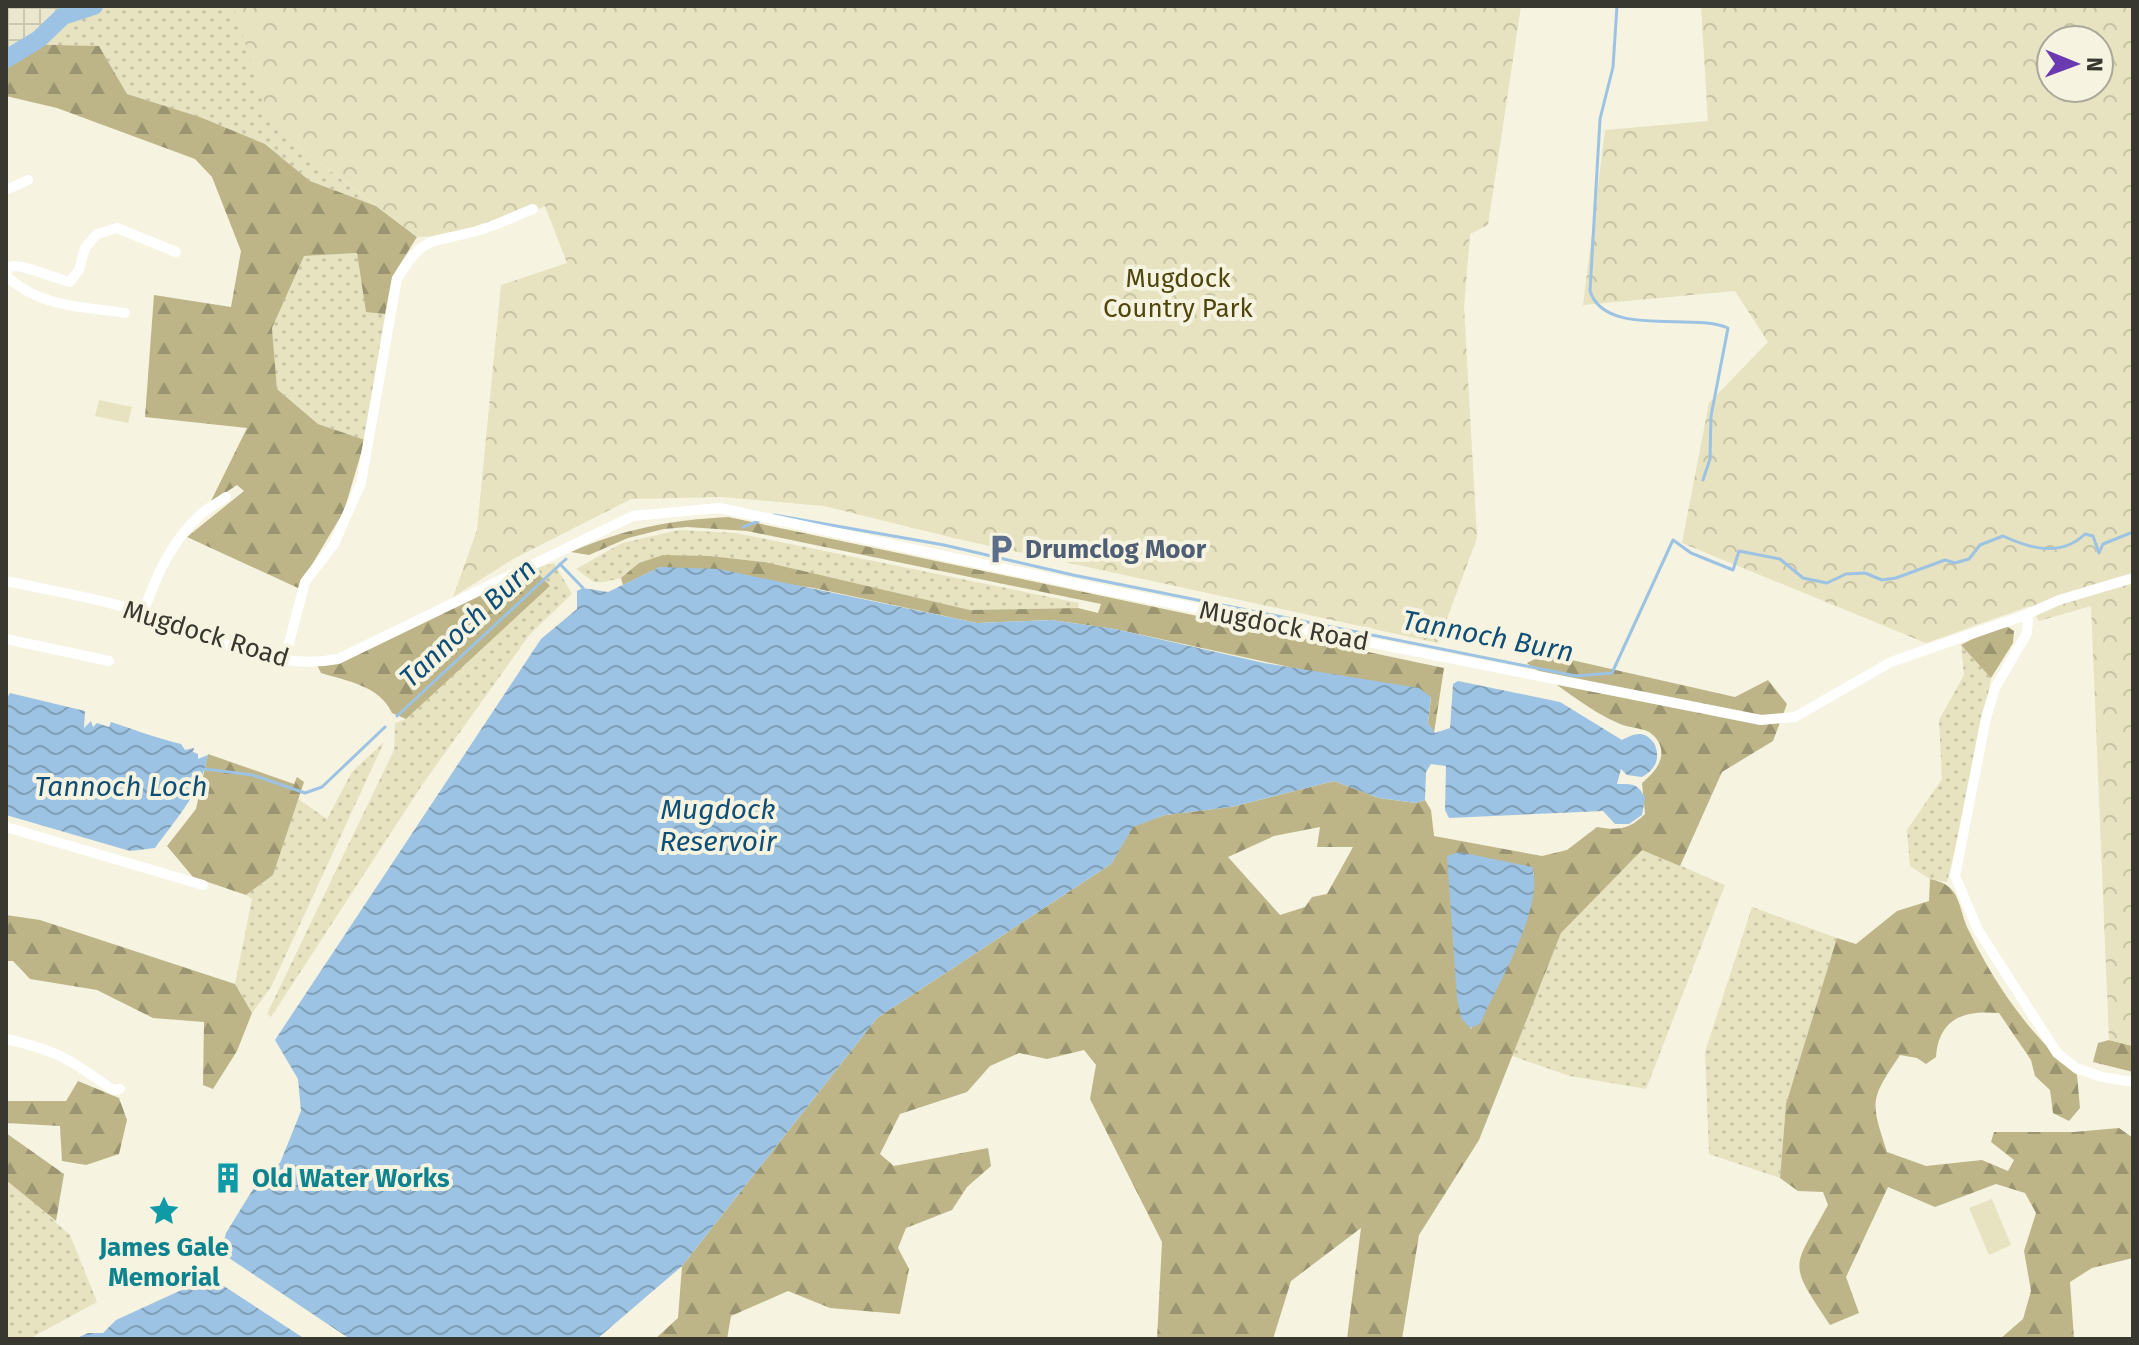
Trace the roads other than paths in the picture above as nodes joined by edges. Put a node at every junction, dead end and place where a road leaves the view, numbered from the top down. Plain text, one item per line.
1 (28, 180) dead end
2 (6, 190) edge
3 (533, 209) dead end
4 (176, 252) dead end
5 (7, 270) edge
6 (125, 313) dead end
7 (226, 497) dead end
8 (2133, 578) edge
9 (6, 581) edge
10 (143, 613) junction
11 (2023, 616) junction
12 (6, 639) edge
13 (109, 661) dead end
14 (284, 662) junction
15 (6, 827) edge
16 (203, 885) dead end
17 (6, 1039) edge
18 (2133, 1082) edge
19 (120, 1089) dead end

1 - 2 street
3 - 14 street
4 - 5 street
5 - 6 street
7 - 10 street
8 - 11 street, Mugdock Road
9 - 10 street, Mugdock Road
10 - 14 street, Mugdock Road
11 - 14 street, Mugdock Road
11 - 18 street
12 - 13 street
15 - 16 street
17 - 19 street

